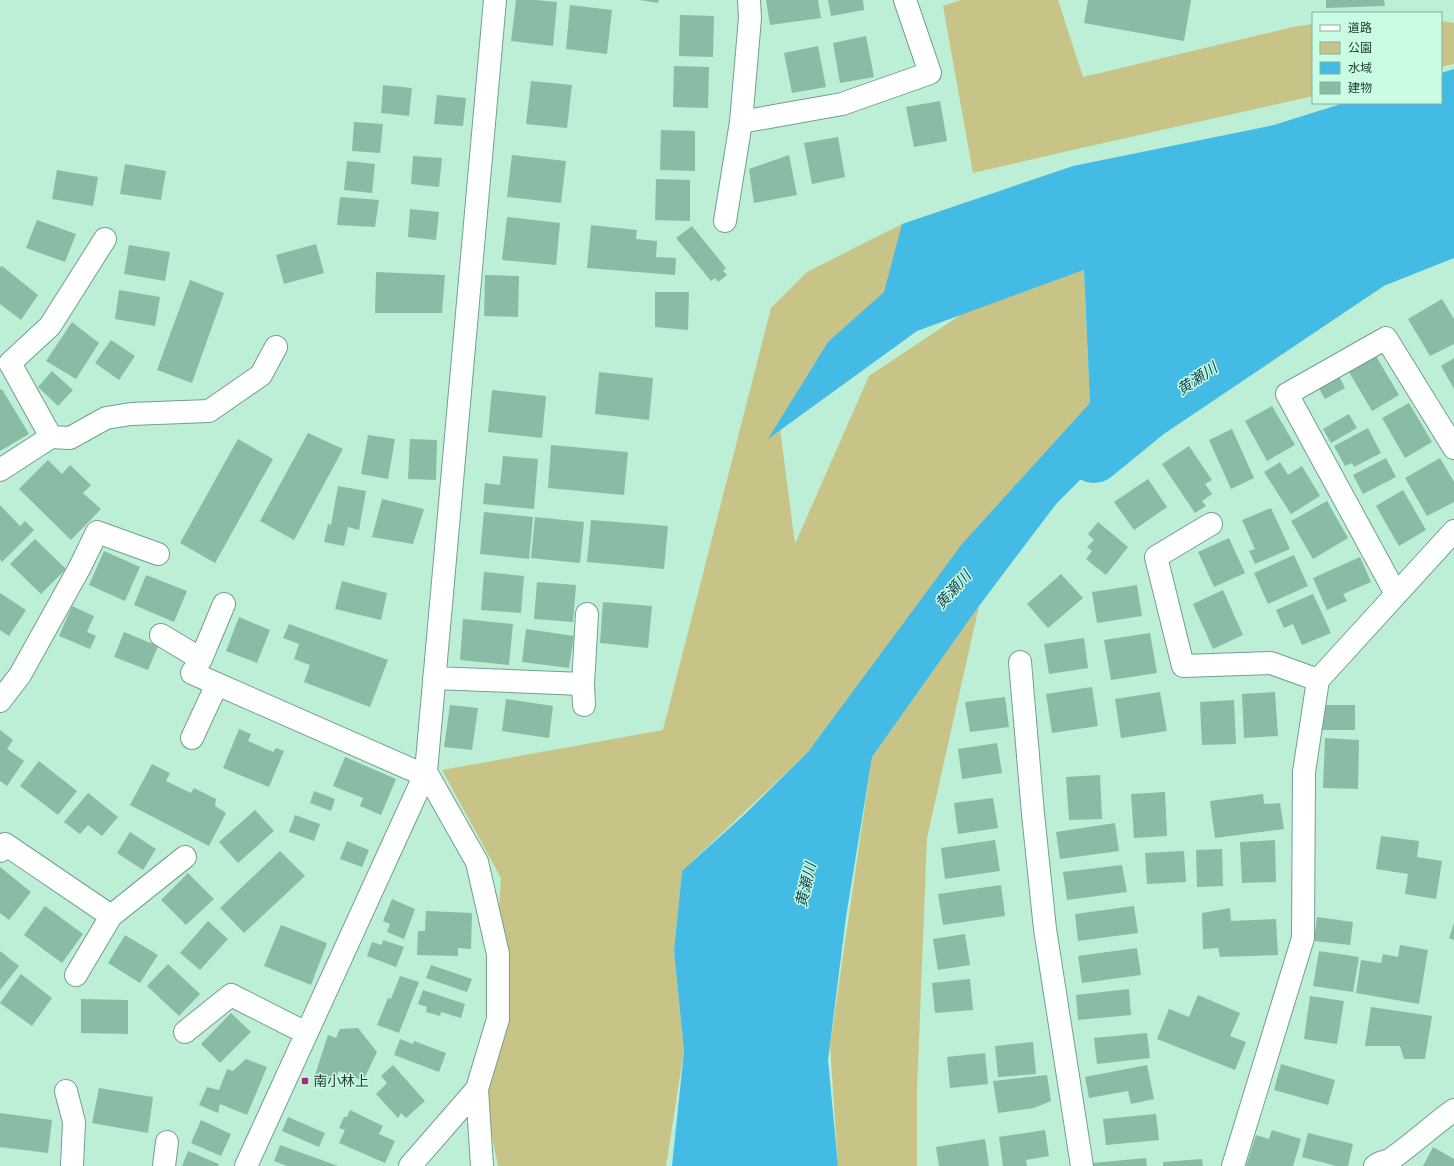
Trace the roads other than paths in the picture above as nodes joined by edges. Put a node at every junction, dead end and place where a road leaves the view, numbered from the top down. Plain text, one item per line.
1 (495, 0) edge
2 (749, 0) edge
3 (905, 0) edge
4 (741, 122) junction
5 (725, 221) dead end
6 (105, 239) dead end
7 (276, 347) dead end
8 (5, 365) edge
9 (51, 437) junction
10 (1454, 448) edge
11 (0, 470) edge
12 (1211, 524) dead end
13 (1454, 531) edge
14 (158, 554) dead end
15 (1396, 594) junction
16 (224, 604) dead end
17 (587, 614) dead end
18 (161, 635) dead end
19 (201, 659) junction
20 (1020, 662) dead end
21 (434, 678) junction
22 (1318, 680) junction
23 (217, 684) junction
24 (0, 701) edge
25 (192, 738) dead end
26 (425, 774) junction
27 (0, 851) edge
28 (185, 857) dead end
29 (111, 916) junction
30 (76, 975) dead end
31 (185, 1032) dead end
32 (306, 1033) junction
33 (478, 1089) junction
34 (66, 1091) dead end
35 (1454, 1110) edge
36 (167, 1142) dead end
37 (72, 1166) edge
38 (164, 1166) edge
39 (246, 1166) edge
40 (410, 1166) edge
41 (482, 1166) edge
42 (1082, 1166) edge
43 (1233, 1166) edge
44 (1375, 1166) edge

1 - 21 street
2 - 4 street
3 - 4 street
4 - 5 street
6 - 8 street
7 - 9 street
8 - 9 street
9 - 11 street
10 - 15 street
12 - 22 street
13 - 15 street
14 - 24 street
15 - 22 street
16 - 19 street
17 - 21 street
18 - 19 street
19 - 23 street
20 - 42 street
21 - 26 street
22 - 43 street
23 - 25 street
23 - 26 street
26 - 32 street
26 - 33 street
27 - 29 street
28 - 29 street
29 - 30 street
31 - 32 street
32 - 39 street
33 - 40 street
33 - 41 street
34 - 37 street
35 - 44 street
36 - 38 street

